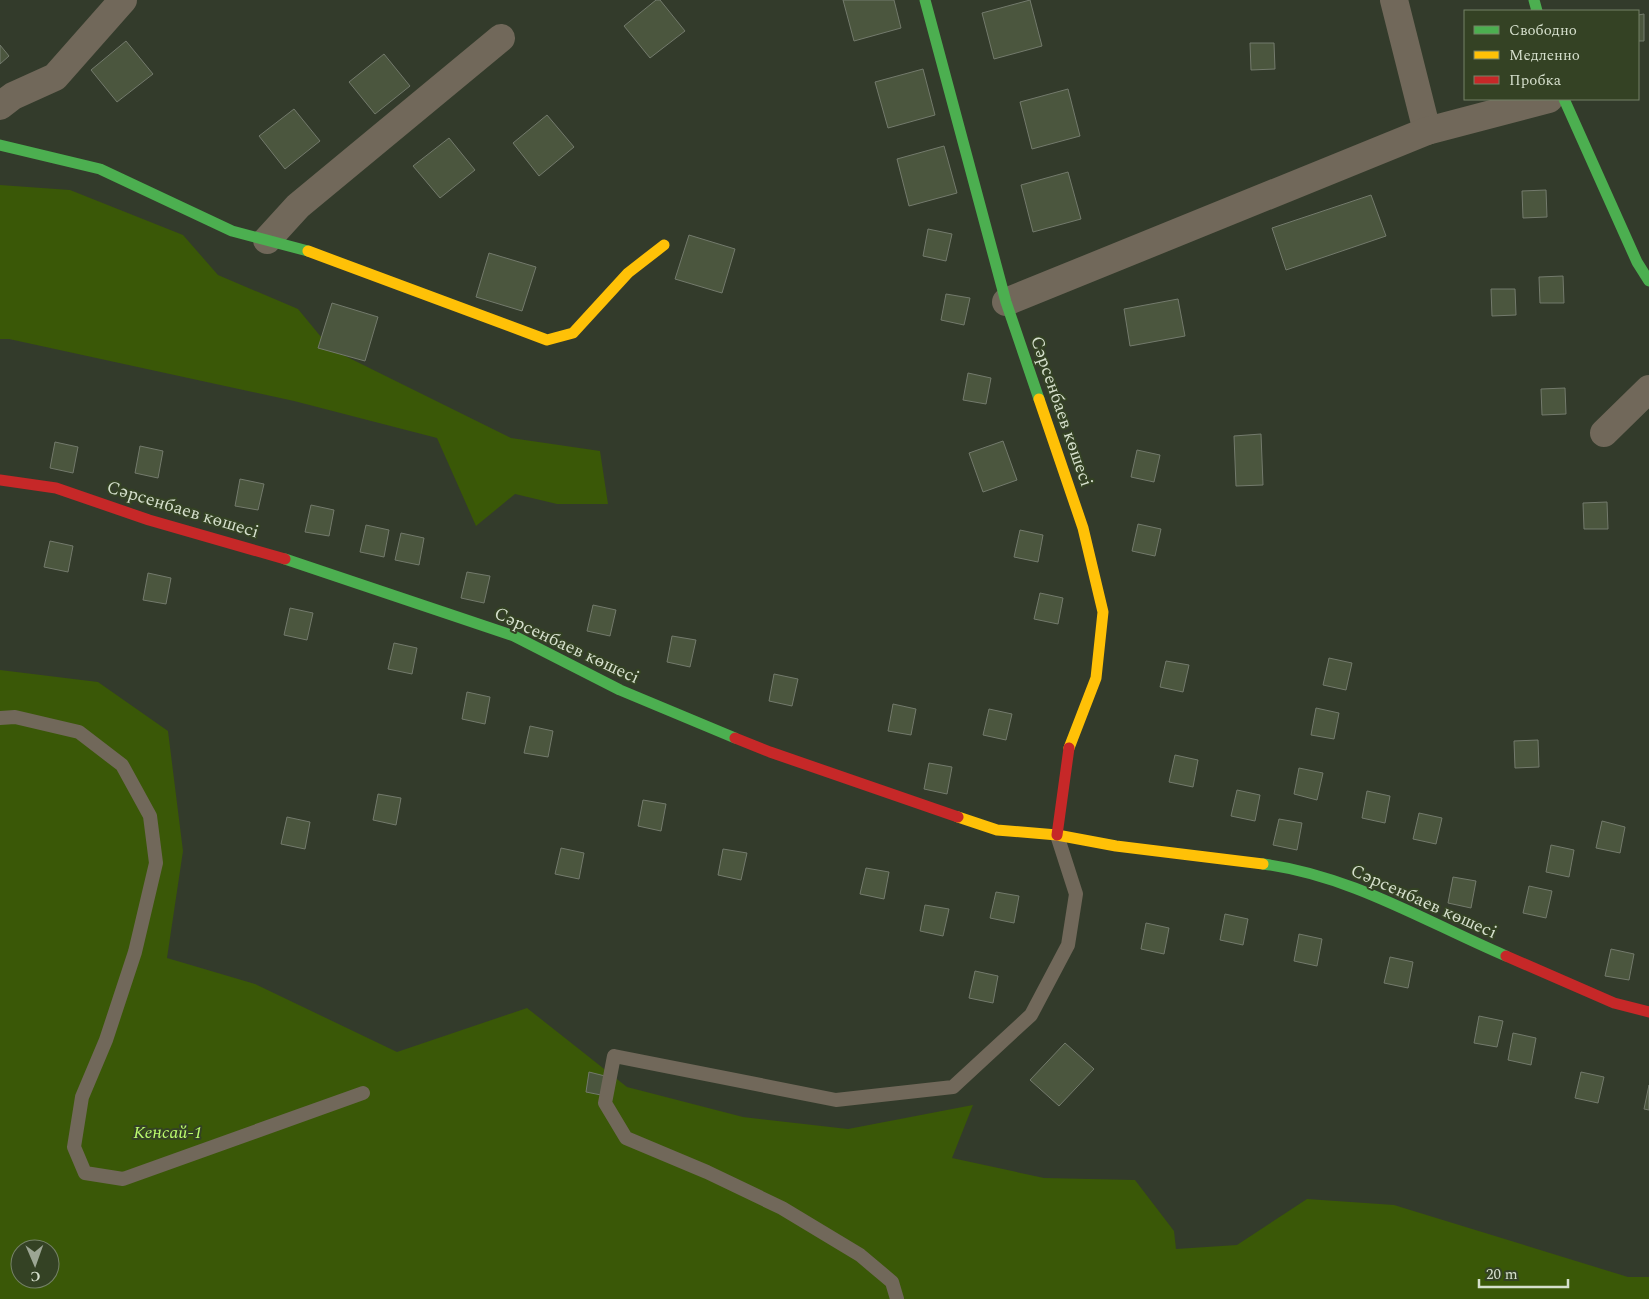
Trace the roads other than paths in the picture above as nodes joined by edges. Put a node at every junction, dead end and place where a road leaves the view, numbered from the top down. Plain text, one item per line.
1 (123, 0) edge
2 (925, 0) edge
3 (1394, 0) edge
4 (502, 38) dead end
5 (1545, 100) edge
6 (1564, 100) edge
7 (0, 106) edge
8 (1427, 131) junction
9 (0, 145) edge
10 (267, 240) junction
11 (664, 245) dead end
12 (1649, 281) edge
13 (1006, 302) junction
14 (1649, 389) edge
15 (1604, 433) dead end
16 (0, 480) edge
17 (0, 718) edge
18 (1057, 835) junction
19 (1649, 1012) edge
20 (364, 1093) dead end
21 (896, 1299) edge

1 - 7 street
2 - 13 street, Сәрсенбаев көшесі
3 - 8 street
4 - 10 street
5 - 8 street
6 - 12 street
8 - 13 street
9 - 10 street
10 - 11 street
13 - 18 street, Сәрсенбаев көшесі
14 - 15 street
16 - 18 street, Сәрсенбаев көшесі
17 - 20 lane
18 - 19 street, Сәрсенбаев көшесі
18 - 21 lane

